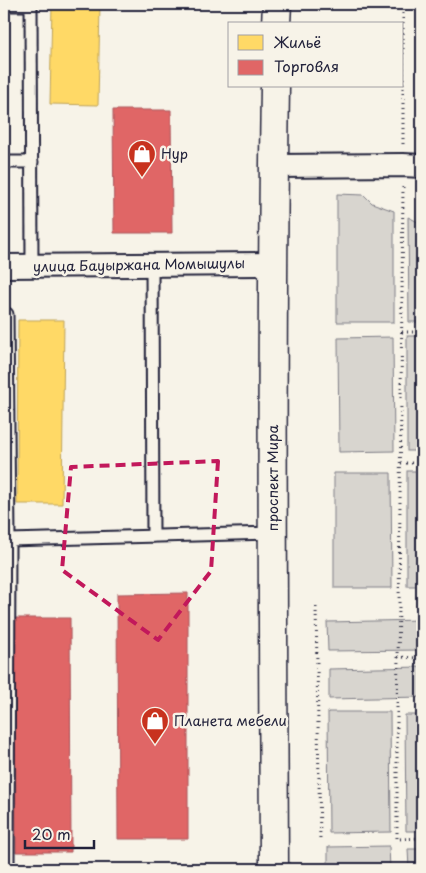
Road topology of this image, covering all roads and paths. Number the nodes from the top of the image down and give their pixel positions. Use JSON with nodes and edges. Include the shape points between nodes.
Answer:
{"nodes":[{"id":1,"x":31,"y":4,"type":"edge"},
{"id":2,"x":277,"y":4,"type":"edge"},
{"id":3,"x":403,"y":4,"type":"edge"},
{"id":4,"x":4,"y":5,"type":"edge"},
{"id":5,"x":276,"y":22,"type":"edge"},
{"id":6,"x":275,"y":88,"type":"edge"},
{"id":7,"x":4,"y":162,"type":"edge"},
{"id":8,"x":32,"y":162,"type":"junction"},
{"id":9,"x":274,"y":166,"type":"junction"},
{"id":10,"x":413,"y":166,"type":"edge"},
{"id":11,"x":274,"y":264,"type":"junction"},
{"id":12,"x":152,"y":265,"type":"junction"},
{"id":13,"x":4,"y":266,"type":"edge"},
{"id":14,"x":32,"y":266,"type":"junction"},
{"id":15,"x":7,"y":314,"type":"dead end"},
{"id":16,"x":402,"y":332,"type":"junction"},
{"id":17,"x":422,"y":332,"type":"edge"},
{"id":18,"x":6,"y":401,"type":"edge"},
{"id":19,"x":400,"y":463,"type":"junction"},
{"id":20,"x":422,"y":463,"type":"edge"},
{"id":21,"x":273,"y":533,"type":"junction"},
{"id":22,"x":152,"y":536,"type":"junction"},
{"id":23,"x":9,"y":540,"type":"junction"},
{"id":24,"x":316,"y":607,"type":"dead end"},
{"id":25,"x":398,"y":657,"type":"junction"},
{"id":26,"x":422,"y":658,"type":"edge"},
{"id":27,"x":422,"y":838,"type":"edge"},
{"id":28,"x":320,"y":840,"type":"dead end"},
{"id":29,"x":8,"y":869,"type":"edge"},
{"id":30,"x":274,"y":869,"type":"edge"}],
"edges":[{"from":1,"to":4,"type":"lane"},
{"from":1,"to":8,"type":"lane"},
{"from":2,"to":5,"type":"main road"},
{"from":3,"to":10,"type":"path"},
{"from":6,"to":9,"type":"main road","name":"проспект Мира"},
{"from":7,"to":8,"type":"lane"},
{"from":8,"to":14,"type":"lane"},
{"from":9,"to":10,"type":"street"},
{"from":9,"to":11,"type":"main road","name":"проспект Мира"},
{"from":10,"to":16,"type":"path"},
{"from":11,"to":12,"type":"street","name":"улица Бауыржана Момышулы"},
{"from":11,"to":21,"type":"main road","name":"проспект Мира"},
{"from":12,"to":14,"type":"street","name":"улица Бауыржана Момышулы"},
{"from":12,"to":22,"type":"lane"},
{"from":13,"to":14,"type":"street","name":"улица Бауыржана Момышулы"},
{"from":15,"to":18,"type":"lane"},
{"from":16,"to":17,"type":"path"},
{"from":16,"to":19,"type":"path"},
{"from":18,"to":23,"type":"lane"},
{"from":19,"to":20,"type":"path"},
{"from":19,"to":25,"type":"path"},
{"from":21,"to":22,"type":"lane"},
{"from":21,"to":30,"type":"main road","name":"проспект Мира"},
{"from":22,"to":23,"type":"lane"},
{"from":23,"to":29,"type":"lane"},
{"from":24,"to":28,"type":"path"},
{"from":25,"to":26,"type":"path"},
{"from":25,"to":27,"type":"path","via":[[397,839]]}]}
